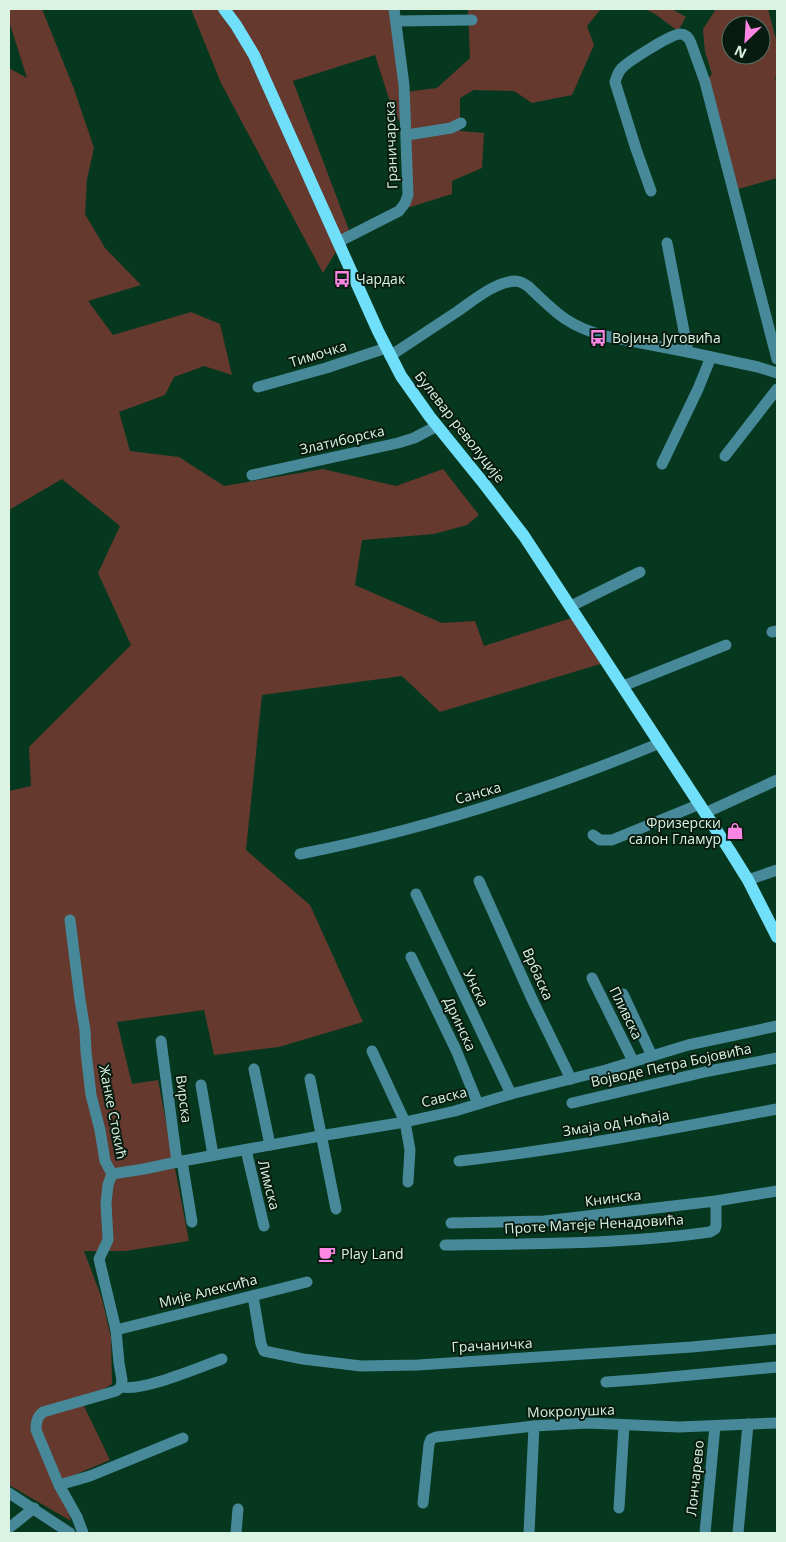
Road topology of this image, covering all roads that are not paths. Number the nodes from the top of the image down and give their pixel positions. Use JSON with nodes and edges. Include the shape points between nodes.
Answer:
{"nodes":[{"id":1,"x":224,"y":9,"type":"edge"},
{"id":2,"x":394,"y":9,"type":"edge"},
{"id":3,"x":472,"y":20,"type":"dead end"},
{"id":4,"x":396,"y":21,"type":"junction"},
{"id":5,"x":461,"y":124,"type":"dead end"},
{"id":6,"x":407,"y":135,"type":"junction"},
{"id":7,"x":651,"y":191,"type":"dead end"},
{"id":8,"x":338,"y":242,"type":"junction"},
{"id":9,"x":668,"y":243,"type":"dead end"},
{"id":10,"x":388,"y":352,"type":"junction"},
{"id":11,"x":688,"y":352,"type":"junction"},
{"id":12,"x":711,"y":357,"type":"junction"},
{"id":13,"x":777,"y":359,"type":"edge"},
{"id":14,"x":777,"y":373,"type":"edge"},
{"id":15,"x":258,"y":387,"type":"dead end"},
{"id":16,"x":777,"y":389,"type":"edge"},
{"id":17,"x":436,"y":426,"type":"junction"},
{"id":18,"x":725,"y":456,"type":"dead end"},
{"id":19,"x":662,"y":464,"type":"dead end"},
{"id":20,"x":252,"y":475,"type":"dead end"},
{"id":21,"x":640,"y":572,"type":"dead end"},
{"id":22,"x":571,"y":606,"type":"junction"},
{"id":23,"x":726,"y":645,"type":"dead end"},
{"id":24,"x":623,"y":686,"type":"junction"},
{"id":25,"x":660,"y":743,"type":"junction"},
{"id":26,"x":777,"y":780,"type":"edge"},
{"id":27,"x":703,"y":808,"type":"junction"},
{"id":28,"x":593,"y":834,"type":"dead end"},
{"id":29,"x":300,"y":854,"type":"dead end"},
{"id":30,"x":777,"y":870,"type":"edge"},
{"id":31,"x":748,"y":880,"type":"junction"},
{"id":32,"x":479,"y":881,"type":"dead end"},
{"id":33,"x":416,"y":894,"type":"dead end"},
{"id":34,"x":70,"y":920,"type":"dead end"},
{"id":35,"x":776,"y":934,"type":"edge"},
{"id":36,"x":411,"y":958,"type":"dead end"},
{"id":37,"x":592,"y":978,"type":"dead end"},
{"id":38,"x":623,"y":994,"type":"dead end"},
{"id":39,"x":777,"y":1026,"type":"edge"},
{"id":40,"x":161,"y":1041,"type":"dead end"},
{"id":41,"x":372,"y":1051,"type":"dead end"},
{"id":42,"x":652,"y":1056,"type":"junction"},
{"id":43,"x":777,"y":1058,"type":"edge"},
{"id":44,"x":633,"y":1061,"type":"junction"},
{"id":45,"x":254,"y":1070,"type":"dead end"},
{"id":46,"x":310,"y":1078,"type":"dead end"},
{"id":47,"x":571,"y":1079,"type":"junction"},
{"id":48,"x":201,"y":1086,"type":"dead end"},
{"id":49,"x":511,"y":1094,"type":"junction"},
{"id":50,"x":572,"y":1103,"type":"dead end"},
{"id":51,"x":478,"y":1104,"type":"junction"},
{"id":52,"x":777,"y":1109,"type":"edge"},
{"id":53,"x":405,"y":1122,"type":"junction"},
{"id":54,"x":320,"y":1136,"type":"junction"},
{"id":55,"x":270,"y":1145,"type":"junction"},
{"id":56,"x":246,"y":1150,"type":"junction"},
{"id":57,"x":213,"y":1155,"type":"junction"},
{"id":58,"x":179,"y":1161,"type":"junction"},
{"id":59,"x":459,"y":1161,"type":"dead end"},
{"id":60,"x":112,"y":1174,"type":"junction"},
{"id":61,"x":408,"y":1182,"type":"dead end"},
{"id":62,"x":777,"y":1191,"type":"edge"},
{"id":63,"x":716,"y":1201,"type":"junction"},
{"id":64,"x":336,"y":1209,"type":"dead end"},
{"id":65,"x":192,"y":1222,"type":"dead end"},
{"id":66,"x":451,"y":1223,"type":"dead end"},
{"id":67,"x":264,"y":1226,"type":"dead end"},
{"id":68,"x":445,"y":1245,"type":"dead end"},
{"id":69,"x":307,"y":1282,"type":"dead end"},
{"id":70,"x":253,"y":1296,"type":"junction"},
{"id":71,"x":116,"y":1330,"type":"junction"},
{"id":72,"x":777,"y":1339,"type":"edge"},
{"id":73,"x":222,"y":1359,"type":"dead end"},
{"id":74,"x":777,"y":1367,"type":"edge"},
{"id":75,"x":606,"y":1382,"type":"dead end"},
{"id":76,"x":121,"y":1387,"type":"junction"},
{"id":77,"x":777,"y":1423,"type":"edge"},
{"id":78,"x":748,"y":1424,"type":"junction"},
{"id":79,"x":624,"y":1425,"type":"junction"},
{"id":80,"x":534,"y":1426,"type":"junction"},
{"id":81,"x":715,"y":1426,"type":"junction"},
{"id":82,"x":183,"y":1438,"type":"dead end"},
{"id":83,"x":59,"y":1485,"type":"junction"},
{"id":84,"x":9,"y":1492,"type":"edge"},
{"id":85,"x":423,"y":1503,"type":"dead end"},
{"id":86,"x":34,"y":1508,"type":"junction"},
{"id":87,"x":618,"y":1508,"type":"dead end"},
{"id":88,"x":238,"y":1509,"type":"dead end"},
{"id":89,"x":9,"y":1528,"type":"edge"},
{"id":90,"x":70,"y":1533,"type":"edge"},
{"id":91,"x":83,"y":1533,"type":"edge"},
{"id":92,"x":236,"y":1533,"type":"edge"},
{"id":93,"x":528,"y":1533,"type":"edge"},
{"id":94,"x":705,"y":1533,"type":"edge"},
{"id":95,"x":738,"y":1533,"type":"edge"}],
"edges":[{"from":1,"to":8,"type":"main road","name":"Булевар револуције","via":[[254,55]]},
{"from":2,"to":4,"type":"street","name":"Граничарска"},
{"from":3,"to":4,"type":"street"},
{"from":4,"to":6,"type":"street","name":"Граничарска"},
{"from":5,"to":6,"type":"street"},
{"from":6,"to":8,"type":"street","name":"Граничарска","via":[[408,195],[405,203],[399,211]]},
{"from":7,"to":13,"type":"street","via":[[615,82],[627,64],[667,39],[683,34],[691,43],[705,82]]},
{"from":8,"to":10,"type":"main road","name":"Булевар револуције"},
{"from":9,"to":11,"type":"street"},
{"from":10,"to":11,"type":"street","name":"Тимочка","via":[[504,283],[516,281],[524,283],[560,316],[590,332]]},
{"from":10,"to":15,"type":"street","name":"Тимочка"},
{"from":10,"to":17,"type":"main road","name":"Булевар револуције"},
{"from":11,"to":12,"type":"street"},
{"from":12,"to":14,"type":"street"},
{"from":12,"to":19,"type":"street"},
{"from":16,"to":18,"type":"street"},
{"from":17,"to":20,"type":"street","name":"Златиборска","via":[[398,443]]},
{"from":17,"to":22,"type":"main road","name":"Булевар револуције","via":[[506,510]]},
{"from":21,"to":22,"type":"street"},
{"from":22,"to":24,"type":"main road","name":"Булевар револуције"},
{"from":23,"to":24,"type":"street"},
{"from":24,"to":25,"type":"main road","name":"Булевар револуције"},
{"from":25,"to":27,"type":"main road","name":"Булевар револуције"},
{"from":25,"to":29,"type":"street","name":"Санска","via":[[483,808],[378,837]]},
{"from":26,"to":27,"type":"street"},
{"from":27,"to":28,"type":"street","via":[[612,840],[600,840]]},
{"from":27,"to":31,"type":"main road","name":"Булевар револуције"},
{"from":30,"to":31,"type":"street"},
{"from":31,"to":35,"type":"main road","name":"Булевар револуције"},
{"from":32,"to":47,"type":"street","name":"Врбаска"},
{"from":33,"to":49,"type":"street","name":"Унска"},
{"from":34,"to":60,"type":"street","name":"Жанке Стокић","via":[[91,1094],[103,1156]]},
{"from":36,"to":51,"type":"street","name":"Дринска","via":[[456,1050]]},
{"from":37,"to":44,"type":"street","name":"Пливска"},
{"from":38,"to":42,"type":"street"},
{"from":39,"to":42,"type":"street","name":"Савска"},
{"from":40,"to":58,"type":"street","name":"Вирска"},
{"from":41,"to":53,"type":"street"},
{"from":42,"to":44,"type":"street","name":"Савска"},
{"from":43,"to":50,"type":"street","name":"Војводе Петра Бојовића"},
{"from":44,"to":47,"type":"street","name":"Савска"},
{"from":45,"to":55,"type":"street"},
{"from":46,"to":54,"type":"street"},
{"from":47,"to":49,"type":"street","name":"Савска"},
{"from":48,"to":57,"type":"street"},
{"from":49,"to":51,"type":"street","name":"Савска"},
{"from":51,"to":53,"type":"street","name":"Савска"},
{"from":52,"to":59,"type":"street","name":"Змаја од Ноћаја","via":[[645,1134]]},
{"from":53,"to":54,"type":"street","name":"Савска"},
{"from":53,"to":61,"type":"street","via":[[410,1150]]},
{"from":54,"to":55,"type":"street","name":"Савска"},
{"from":54,"to":64,"type":"street"},
{"from":55,"to":56,"type":"street","name":"Савска"},
{"from":56,"to":57,"type":"street","name":"Савска"},
{"from":56,"to":67,"type":"street","name":"Лимска"},
{"from":57,"to":58,"type":"street","name":"Савска"},
{"from":58,"to":60,"type":"street","name":"Савска"},
{"from":58,"to":65,"type":"street","name":"Вирска"},
{"from":60,"to":71,"type":"street","name":"Жанке Стокић","via":[[106,1198],[108,1240],[100,1259]]},
{"from":62,"to":63,"type":"street","name":"Книнска"},
{"from":63,"to":66,"type":"street","name":"Книнска","via":[[544,1220]]},
{"from":63,"to":68,"type":"street","name":"Проте Матеје Ненадовића","via":[[713,1231],[591,1241]]},
{"from":69,"to":70,"type":"street","name":"Мије Алексића"},
{"from":70,"to":71,"type":"street","name":"Мије Алексића"},
{"from":70,"to":72,"type":"street","name":"Грачаничка","via":[[264,1350],[303,1359],[361,1366],[527,1358]]},
{"from":71,"to":76,"type":"street","name":"Жанке Стокић"},
{"from":73,"to":76,"type":"street","via":[[162,1381],[128,1389]]},
{"from":74,"to":75,"type":"street"},
{"from":76,"to":83,"type":"street","via":[[108,1394],[43,1412],[38,1418],[36,1430]]},
{"from":77,"to":78,"type":"street","name":"Мокролушка"},
{"from":78,"to":81,"type":"street","name":"Мокролушка"},
{"from":78,"to":95,"type":"street"},
{"from":79,"to":80,"type":"street","name":"Мокролушка"},
{"from":79,"to":81,"type":"street","name":"Мокролушка"},
{"from":79,"to":87,"type":"street"},
{"from":80,"to":85,"type":"street","name":"Мокролушка","via":[[431,1439]]},
{"from":80,"to":93,"type":"street"},
{"from":81,"to":94,"type":"street","name":"Лончарево"},
{"from":82,"to":83,"type":"street","via":[[90,1476]]},
{"from":83,"to":91,"type":"street"},
{"from":84,"to":86,"type":"street"},
{"from":86,"to":89,"type":"street"},
{"from":86,"to":90,"type":"street"},
{"from":88,"to":92,"type":"street"}]}
